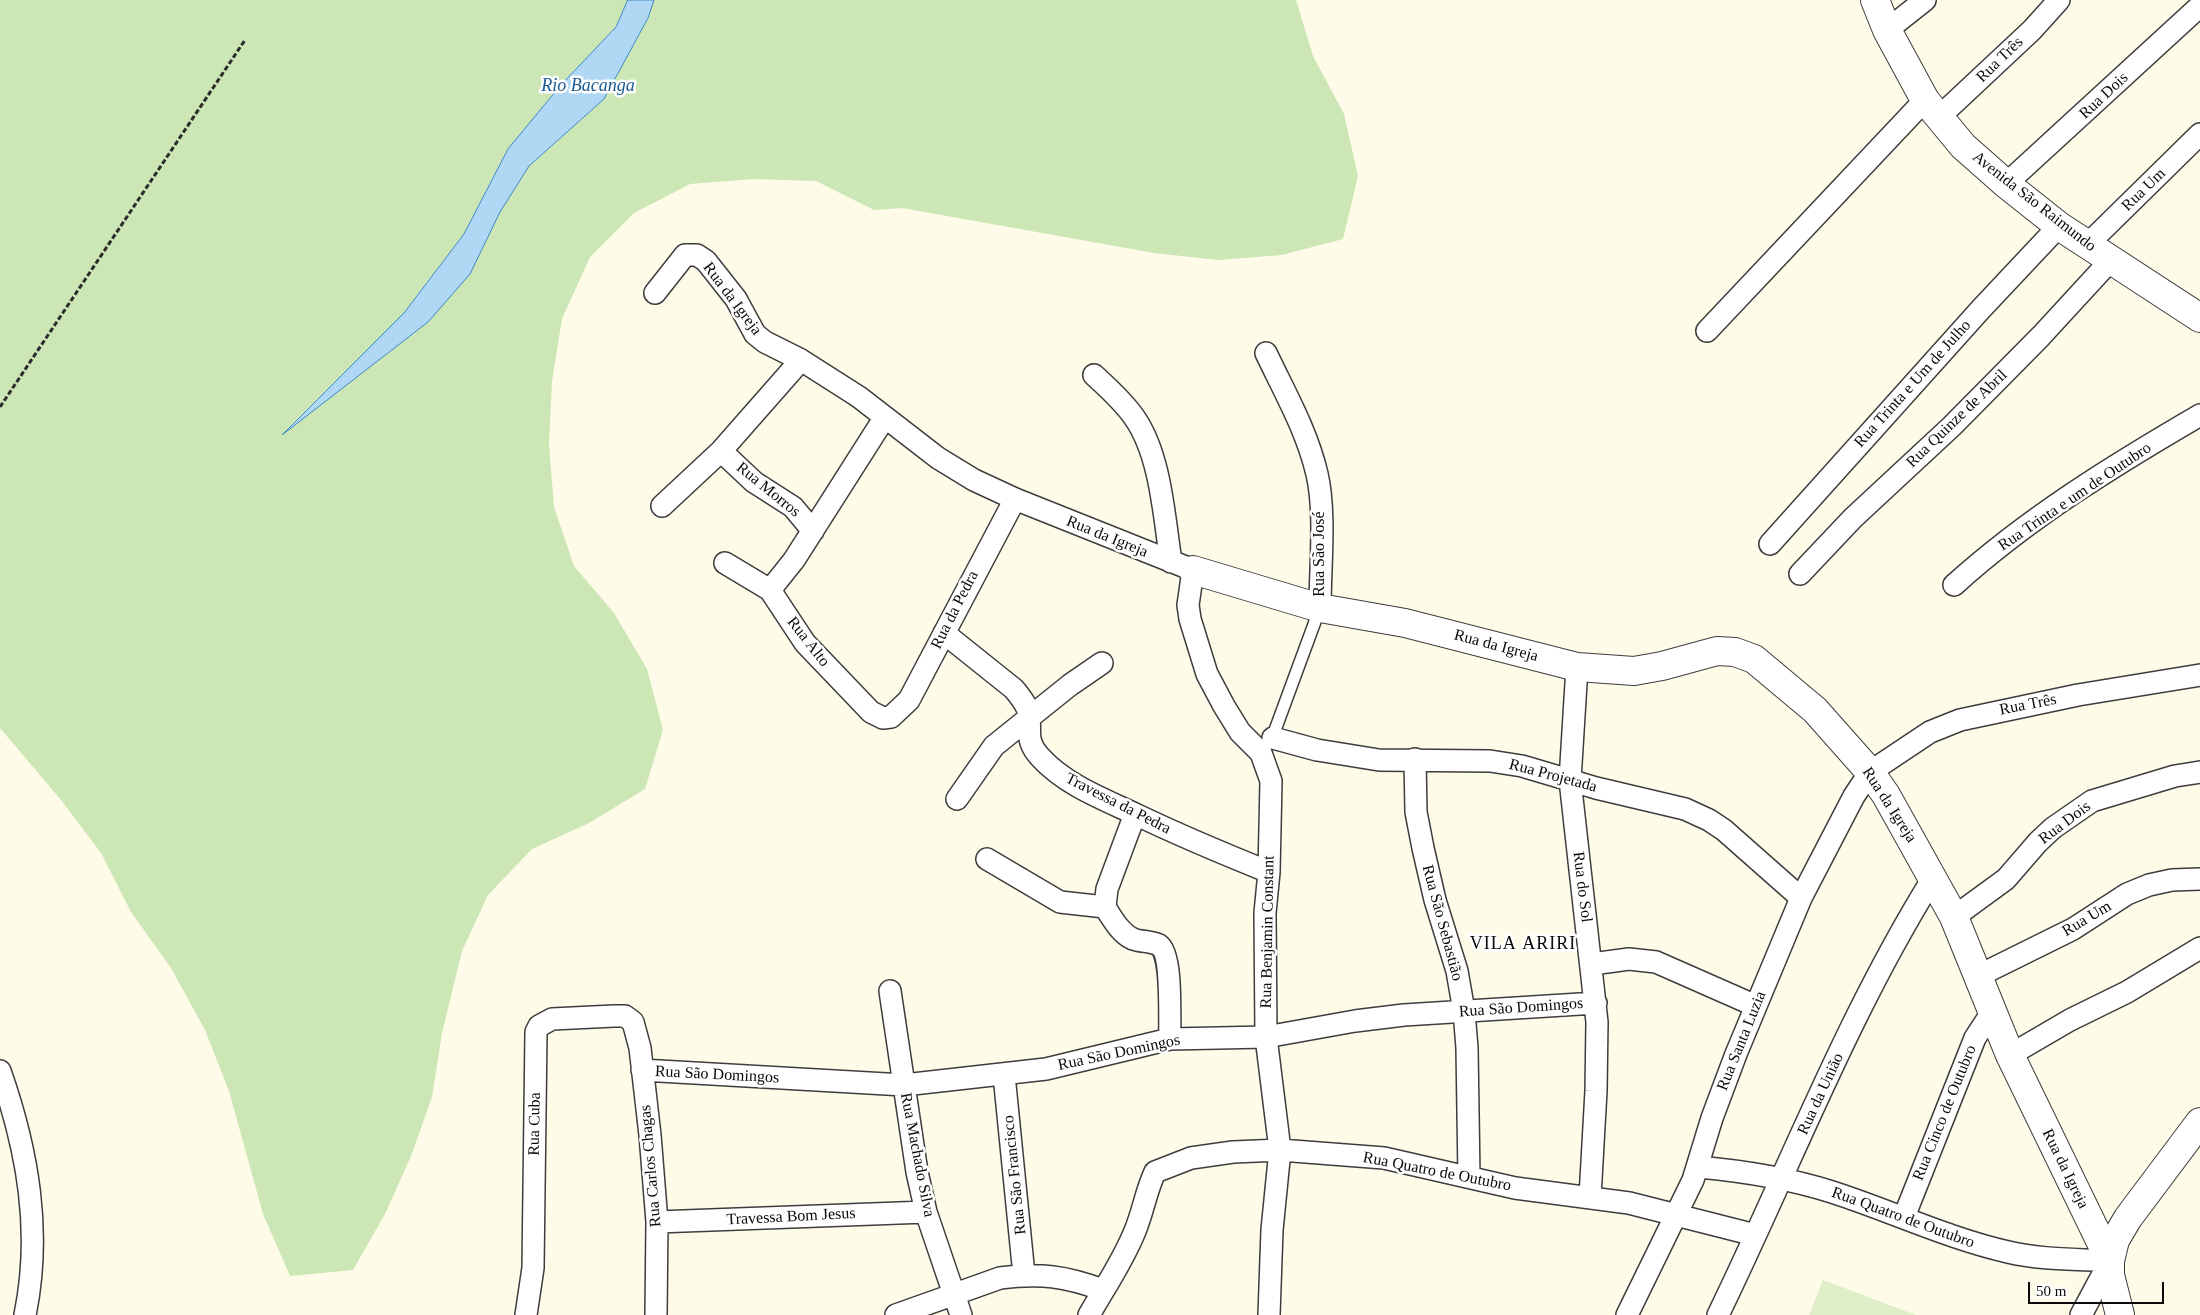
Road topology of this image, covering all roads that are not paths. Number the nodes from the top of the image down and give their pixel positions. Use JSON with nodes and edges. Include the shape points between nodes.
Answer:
{"nodes":[{"id":1,"x":1875,"y":0,"type":"edge"},
{"id":2,"x":1925,"y":0,"type":"edge"},
{"id":3,"x":2059,"y":0,"type":"edge"},
{"id":4,"x":2200,"y":6,"type":"edge"},
{"id":5,"x":1887,"y":30,"type":"junction"},
{"id":6,"x":1932,"y":109,"type":"junction"},
{"id":7,"x":2200,"y":134,"type":"edge"},
{"id":8,"x":2006,"y":184,"type":"junction"},
{"id":9,"x":2059,"y":226,"type":"junction"},
{"id":10,"x":2087,"y":245,"type":"junction"},
{"id":11,"x":2110,"y":260,"type":"junction"},
{"id":12,"x":655,"y":293,"type":"dead end"},
{"id":13,"x":2200,"y":318,"type":"edge"},
{"id":14,"x":1707,"y":332,"type":"dead end"},
{"id":15,"x":1266,"y":353,"type":"dead end"},
{"id":16,"x":801,"y":360,"type":"junction"},
{"id":17,"x":1094,"y":375,"type":"dead end"},
{"id":18,"x":2200,"y":414,"type":"edge"},
{"id":19,"x":885,"y":417,"type":"junction"},
{"id":20,"x":721,"y":451,"type":"junction"},
{"id":21,"x":1015,"y":500,"type":"junction"},
{"id":22,"x":662,"y":506,"type":"dead end"},
{"id":23,"x":813,"y":531,"type":"junction"},
{"id":24,"x":1770,"y":544,"type":"dead end"},
{"id":25,"x":725,"y":563,"type":"dead end"},
{"id":26,"x":1182,"y":566,"type":"junction"},
{"id":27,"x":1800,"y":574,"type":"dead end"},
{"id":28,"x":1954,"y":585,"type":"dead end"},
{"id":29,"x":770,"y":590,"type":"junction"},
{"id":30,"x":1320,"y":608,"type":"junction"},
{"id":31,"x":944,"y":633,"type":"junction"},
{"id":32,"x":1102,"y":663,"type":"dead end"},
{"id":33,"x":1577,"y":667,"type":"junction"},
{"id":34,"x":2200,"y":674,"type":"edge"},
{"id":35,"x":891,"y":718,"type":"joint"},
{"id":36,"x":1029,"y":720,"type":"junction"},
{"id":37,"x":1267,"y":746,"type":"junction"},
{"id":38,"x":1415,"y":759,"type":"junction"},
{"id":39,"x":1870,"y":772,"type":"junction"},
{"id":40,"x":2200,"y":772,"type":"edge"},
{"id":41,"x":1570,"y":780,"type":"junction"},
{"id":42,"x":957,"y":799,"type":"dead end"},
{"id":43,"x":1136,"y":814,"type":"junction"},
{"id":44,"x":987,"y":859,"type":"dead end"},
{"id":45,"x":1269,"y":872,"type":"junction"},
{"id":46,"x":1933,"y":878,"type":"junction"},
{"id":47,"x":2200,"y":879,"type":"edge"},
{"id":48,"x":1801,"y":898,"type":"junction"},
{"id":49,"x":1105,"y":907,"type":"junction"},
{"id":50,"x":1954,"y":917,"type":"junction"},
{"id":51,"x":2200,"y":948,"type":"edge"},
{"id":52,"x":1592,"y":964,"type":"junction"},
{"id":53,"x":1978,"y":976,"type":"junction"},
{"id":54,"x":890,"y":991,"type":"dead end"},
{"id":55,"x":1596,"y":1003,"type":"junction"},
{"id":56,"x":1756,"y":1006,"type":"junction"},
{"id":57,"x":1464,"y":1011,"type":"junction"},
{"id":58,"x":1992,"y":1012,"type":"junction"},
{"id":59,"x":630,"y":1018,"type":"joint"},
{"id":60,"x":1266,"y":1037,"type":"junction"},
{"id":61,"x":1170,"y":1039,"type":"junction"},
{"id":62,"x":2010,"y":1055,"type":"junction"},
{"id":63,"x":642,"y":1070,"type":"junction"},
{"id":64,"x":0,"y":1072,"type":"edge"},
{"id":65,"x":1004,"y":1075,"type":"junction"},
{"id":66,"x":904,"y":1085,"type":"junction"},
{"id":67,"x":2200,"y":1122,"type":"edge"},
{"id":68,"x":1280,"y":1150,"type":"junction"},
{"id":69,"x":1698,"y":1167,"type":"junction"},
{"id":70,"x":1469,"y":1177,"type":"junction"},
{"id":71,"x":1782,"y":1178,"type":"junction"},
{"id":72,"x":1590,"y":1197,"type":"junction"},
{"id":73,"x":926,"y":1212,"type":"junction"},
{"id":74,"x":1676,"y":1214,"type":"junction"},
{"id":75,"x":1904,"y":1217,"type":"junction"},
{"id":76,"x":657,"y":1222,"type":"junction"},
{"id":77,"x":1755,"y":1235,"type":"junction"},
{"id":78,"x":2110,"y":1260,"type":"junction"},
{"id":79,"x":1024,"y":1275,"type":"junction"},
{"id":80,"x":1103,"y":1290,"type":"junction"},
{"id":81,"x":953,"y":1294,"type":"junction"},
{"id":82,"x":25,"y":1315,"type":"edge"},
{"id":83,"x":526,"y":1315,"type":"edge"},
{"id":84,"x":656,"y":1315,"type":"edge"},
{"id":85,"x":896,"y":1315,"type":"edge"},
{"id":86,"x":961,"y":1315,"type":"edge"},
{"id":87,"x":1089,"y":1315,"type":"edge"},
{"id":88,"x":1269,"y":1315,"type":"edge"},
{"id":89,"x":1627,"y":1315,"type":"edge"},
{"id":90,"x":1718,"y":1315,"type":"edge"},
{"id":91,"x":2081,"y":1315,"type":"edge"},
{"id":92,"x":2120,"y":1315,"type":"edge"}],
"edges":[{"from":1,"to":5,"type":"street","name":"Avenida São Raimundo"},
{"from":2,"to":5,"type":"street"},
{"from":3,"to":6,"type":"street","name":"Rua Três","via":[[2025,36]]},
{"from":4,"to":8,"type":"street","name":"Rua Dois"},
{"from":5,"to":6,"type":"street","name":"Avenida São Raimundo"},
{"from":6,"to":8,"type":"street","name":"Avenida São Raimundo","via":[[1964,146]]},
{"from":6,"to":14,"type":"street","name":"Rua Três"},
{"from":7,"to":10,"type":"street","name":"Rua Um"},
{"from":8,"to":9,"type":"street","name":"Avenida São Raimundo"},
{"from":9,"to":10,"type":"street","name":"Avenida São Raimundo"},
{"from":9,"to":24,"type":"street","name":"Rua Trinta e Um de Julho"},
{"from":10,"to":11,"type":"street","name":"Avenida São Raimundo"},
{"from":11,"to":13,"type":"street","name":"Avenida São Raimundo"},
{"from":11,"to":27,"type":"street","name":"Rua Quinze de Abril","via":[[1952,426],[1853,518]]},
{"from":12,"to":16,"type":"street","name":"Rua da Igreja","via":[[685,255],[697,255],[706,261],[736,299],[755,334]]},
{"from":15,"to":30,"type":"street","name":"Rua São José","via":[[1304,431],[1317,476],[1321,526]]},
{"from":16,"to":19,"type":"street","name":"Rua da Igreja"},
{"from":16,"to":20,"type":"street","name":"Rua Morros"},
{"from":17,"to":26,"type":"street","name":"Rua Benjamin Constant","via":[[1135,418],[1149,448]]},
{"from":18,"to":28,"type":"street","name":"Rua Trinta e um de Outubro","via":[[2039,516]]},
{"from":19,"to":21,"type":"street","name":"Rua da Igreja","via":[[938,458]]},
{"from":19,"to":23,"type":"street"},
{"from":20,"to":22,"type":"street","name":"Rua Morros"},
{"from":20,"to":23,"type":"street","name":"Rua Morros","via":[[754,482],[793,507]]},
{"from":21,"to":26,"type":"street","name":"Rua da Igreja"},
{"from":21,"to":31,"type":"street","name":"Rua da Pedra"},
{"from":23,"to":29,"type":"street"},
{"from":25,"to":29,"type":"street","name":"Rua Alto"},
{"from":26,"to":30,"type":"street","name":"Rua da Igreja"},
{"from":26,"to":37,"type":"street","name":"Rua Benjamin Constant","via":[[1190,619],[1207,674],[1240,732]]},
{"from":29,"to":35,"type":"street","name":"Rua Alto","via":[[805,643],[834,674],[871,712]]},
{"from":30,"to":33,"type":"street","name":"Rua da Igreja","via":[[1405,622]]},
{"from":30,"to":37,"type":"lane","name":"Rua São José"},
{"from":31,"to":35,"type":"street","name":"Rua da Pedra","via":[[909,700]]},
{"from":31,"to":36,"type":"street","name":"Travessa da Pedra","via":[[1014,689],[1023,700]]},
{"from":32,"to":36,"type":"street"},
{"from":33,"to":39,"type":"street","name":"Rua da Igreja","via":[[1634,671],[1717,651],[1735,652],[1754,659],[1815,710]]},
{"from":33,"to":41,"type":"street","name":"Rua do Sol"},
{"from":34,"to":39,"type":"street","name":"Rua Três","via":[[2078,694],[1960,720],[1930,732]]},
{"from":36,"to":42,"type":"street","via":[[994,746]]},
{"from":36,"to":43,"type":"street","name":"Travessa da Pedra","via":[[1030,743],[1047,763],[1096,796]]},
{"from":37,"to":38,"type":"street","name":"Rua Projetada","via":[[1379,760]]},
{"from":37,"to":45,"type":"street","name":"Rua Benjamin Constant","via":[[1271,781]]},
{"from":38,"to":41,"type":"street","name":"Rua Projetada","via":[[1490,761],[1522,766]]},
{"from":38,"to":57,"type":"street","name":"Rua São Sebastião","via":[[1416,812],[1423,848],[1457,971]]},
{"from":39,"to":46,"type":"street","name":"Rua da Igreja"},
{"from":39,"to":48,"type":"street","name":"Rua Santa Luzia","via":[[1854,796]]},
{"from":40,"to":50,"type":"street","name":"Rua Dois","via":[[2092,801],[2053,828],[2006,879]]},
{"from":41,"to":48,"type":"street","name":"Rua Projetada","via":[[1685,809],[1710,820]]},
{"from":41,"to":52,"type":"street","name":"Rua do Sol"},
{"from":43,"to":45,"type":"street","name":"Travessa da Pedra"},
{"from":43,"to":49,"type":"street","via":[[1107,889]]},
{"from":44,"to":49,"type":"street","via":[[1060,902]]},
{"from":45,"to":60,"type":"street","name":"Rua Benjamin Constant","via":[[1265,913]]},
{"from":46,"to":50,"type":"street","name":"Rua da Igreja"},
{"from":46,"to":71,"type":"street","name":"Rua da União","via":[[1904,924],[1862,1006]]},
{"from":47,"to":53,"type":"street","name":"Rua Um","via":[[2172,880],[2127,894],[2073,929]]},
{"from":48,"to":56,"type":"street","name":"Rua Santa Luzia"},
{"from":49,"to":61,"type":"street","via":[[1118,927],[1132,938],[1158,945],[1164,950],[1168,964]]},
{"from":50,"to":53,"type":"street","name":"Rua da Igreja"},
{"from":51,"to":62,"type":"street","via":[[2127,992]]},
{"from":52,"to":55,"type":"street","name":"Rua do Sol"},
{"from":52,"to":56,"type":"street","via":[[1629,959],[1656,962]]},
{"from":53,"to":58,"type":"street","name":"Rua da Igreja"},
{"from":54,"to":66,"type":"street","name":"Rua Machado Silva"},
{"from":55,"to":57,"type":"street","name":"Rua São Domingos"},
{"from":55,"to":72,"type":"street","name":"Rua do Sol","via":[[1596,1091]]},
{"from":56,"to":69,"type":"street","name":"Rua Santa Luzia","via":[[1712,1118]]},
{"from":57,"to":60,"type":"street","name":"Rua São Domingos","via":[[1355,1021]]},
{"from":57,"to":70,"type":"street","name":"Rua São Sebastião"},
{"from":58,"to":62,"type":"street","name":"Rua da Igreja"},
{"from":58,"to":75,"type":"street","name":"Rua Cinco de Outubro","via":[[1975,1038]]},
{"from":59,"to":63,"type":"street","name":"Rua Carlos Chagas","via":[[640,1048]]},
{"from":59,"to":83,"type":"street","name":"Rua Cuba","via":[[552,1019],[544,1021],[536,1032],[533,1268]]},
{"from":60,"to":61,"type":"street","name":"Rua São Domingos"},
{"from":60,"to":68,"type":"street","name":"Rua Benjamin Constant"},
{"from":61,"to":65,"type":"street","name":"Rua São Domingos"},
{"from":62,"to":78,"type":"street","name":"Rua da Igreja"},
{"from":63,"to":66,"type":"street","name":"Rua São Domingos"},
{"from":63,"to":76,"type":"street","name":"Rua Carlos Chagas"},
{"from":64,"to":82,"type":"street","via":[[24,1149],[32,1203],[34,1242]]},
{"from":65,"to":66,"type":"street","name":"Rua São Domingos"},
{"from":65,"to":79,"type":"street","name":"Rua São Francisco"},
{"from":66,"to":73,"type":"street","name":"Rua Machado Silva"},
{"from":67,"to":78,"type":"street","via":[[2128,1218],[2114,1240]]},
{"from":68,"to":70,"type":"street","name":"Rua Quatro de Outubro","via":[[1384,1158]]},
{"from":68,"to":80,"type":"street","name":"Rua Quatro de Outubro","via":[[1191,1158],[1155,1172],[1136,1229],[1119,1266]]},
{"from":68,"to":88,"type":"street","name":"Rua Benjamin Constant","via":[[1272,1230]]},
{"from":69,"to":71,"type":"street","name":"Rua Quatro de Outubro"},
{"from":69,"to":74,"type":"street","name":"Rua Santa Luzia"},
{"from":70,"to":72,"type":"street","name":"Rua Quatro de Outubro","via":[[1515,1188]]},
{"from":71,"to":75,"type":"street","name":"Rua Quatro de Outubro"},
{"from":71,"to":77,"type":"street","name":"Rua da União"},
{"from":72,"to":74,"type":"street","name":"Rua Quatro de Outubro"},
{"from":73,"to":76,"type":"street","name":"Travessa Bom Jesus"},
{"from":73,"to":81,"type":"street","name":"Rua Machado Silva"},
{"from":74,"to":77,"type":"street","name":"Rua Quatro de Outubro"},
{"from":74,"to":89,"type":"street","name":"Rua Santa Luzia"},
{"from":75,"to":78,"type":"street","name":"Rua Quatro de Outubro","via":[[1975,1244],[2009,1252],[2036,1257]]},
{"from":76,"to":84,"type":"street","name":"Rua Carlos Chagas"},
{"from":77,"to":90,"type":"street","name":"Rua da União"},
{"from":78,"to":91,"type":"street"},
{"from":78,"to":92,"type":"street","via":[[2112,1287]]},
{"from":79,"to":80,"type":"street","via":[[1074,1279]]},
{"from":79,"to":81,"type":"street","via":[[1000,1278]]},
{"from":80,"to":87,"type":"street","name":"Rua Quatro de Outubro"},
{"from":81,"to":85,"type":"street"},
{"from":81,"to":86,"type":"street","name":"Rua Machado Silva"}]}
